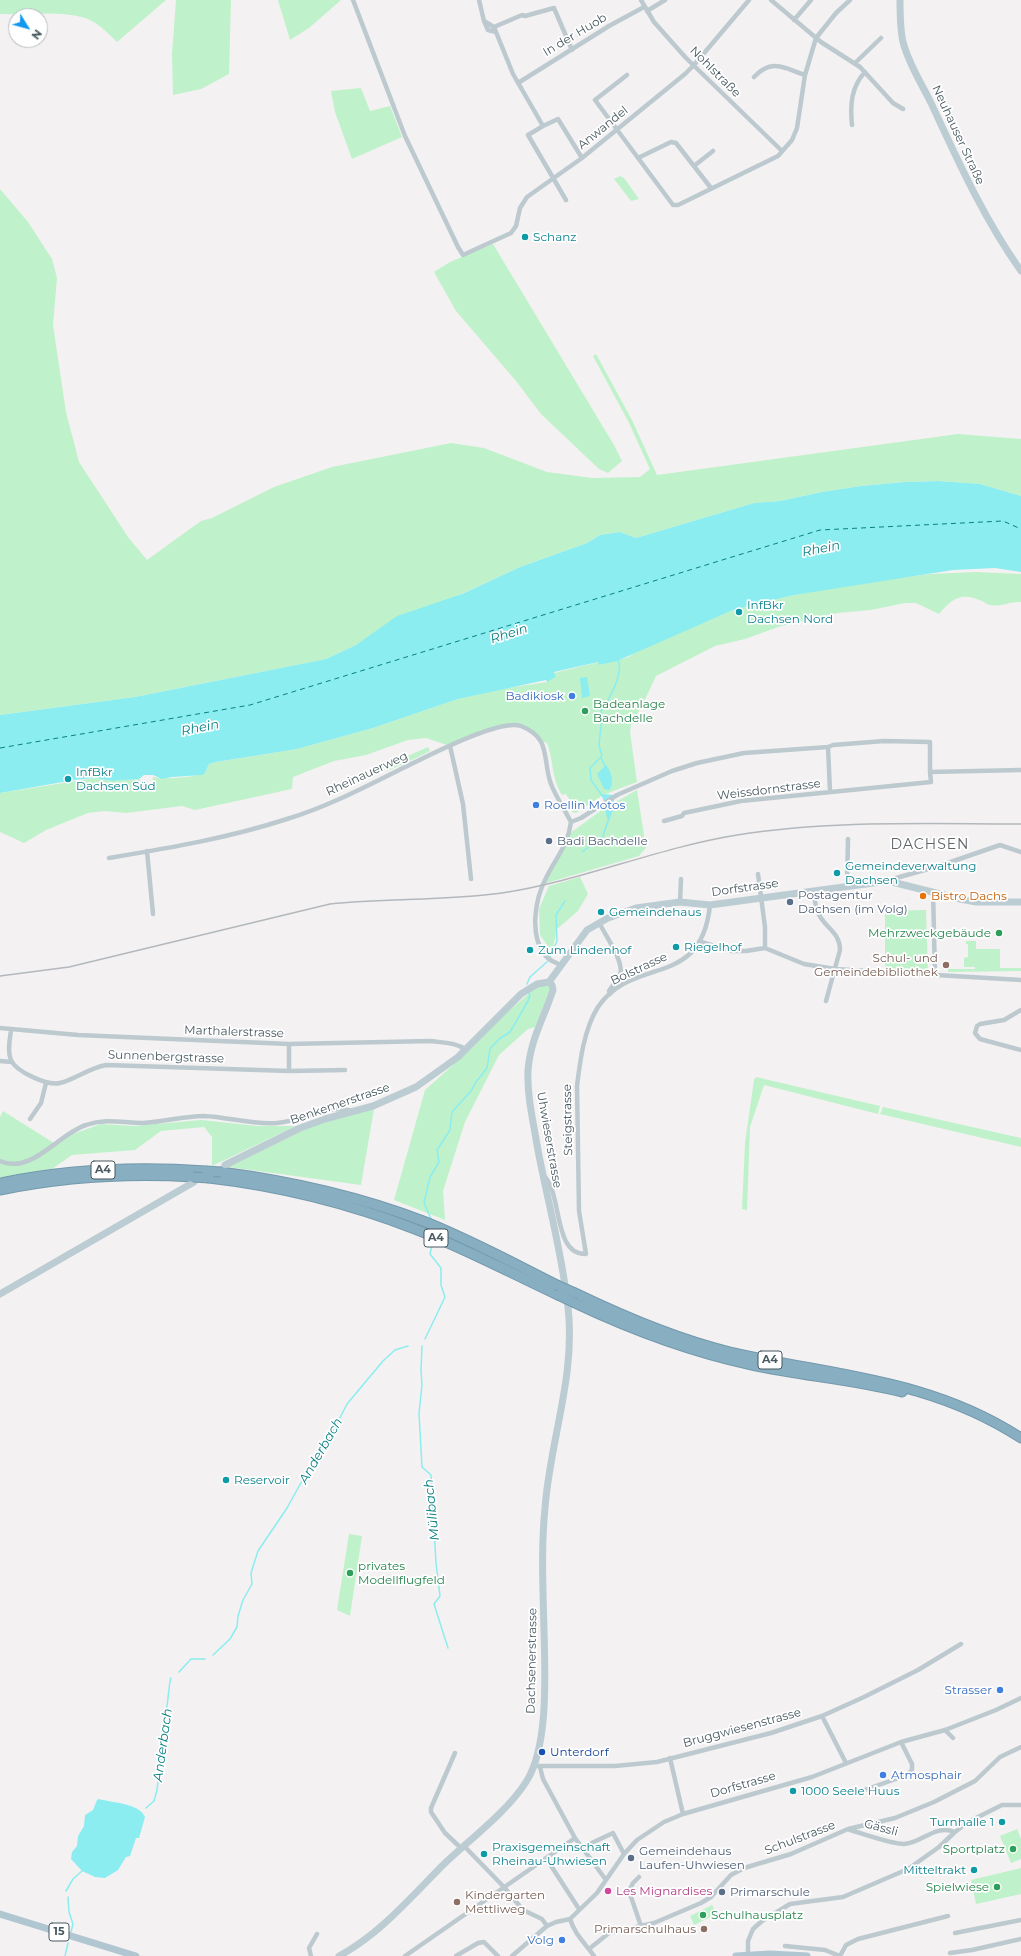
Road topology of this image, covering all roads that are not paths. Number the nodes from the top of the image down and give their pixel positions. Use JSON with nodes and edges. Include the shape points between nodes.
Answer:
{"nodes":[{"id":1,"x":354,"y":0,"type":"edge"},
{"id":2,"x":479,"y":0,"type":"edge"},
{"id":3,"x":640,"y":0,"type":"edge"},
{"id":4,"x":665,"y":0,"type":"edge"},
{"id":5,"x":749,"y":0,"type":"edge"},
{"id":6,"x":771,"y":0,"type":"edge"},
{"id":7,"x":811,"y":0,"type":"edge"},
{"id":8,"x":850,"y":0,"type":"edge"},
{"id":9,"x":900,"y":0,"type":"edge"},
{"id":10,"x":646,"y":9,"type":"junction"},
{"id":11,"x":794,"y":20,"type":"junction"},
{"id":12,"x":495,"y":29,"type":"junction"},
{"id":13,"x":816,"y":38,"type":"junction"},
{"id":14,"x":881,"y":38,"type":"dead end"},
{"id":15,"x":572,"y":50,"type":"junction"},
{"id":16,"x":855,"y":63,"type":"junction"},
{"id":17,"x":694,"y":65,"type":"junction"},
{"id":18,"x":865,"y":72,"type":"junction"},
{"id":19,"x":626,"y":75,"type":"dead end"},
{"id":20,"x":805,"y":75,"type":"junction"},
{"id":21,"x":754,"y":77,"type":"dead end"},
{"id":22,"x":518,"y":83,"type":"junction"},
{"id":23,"x":903,"y":109,"type":"dead end"},
{"id":24,"x":852,"y":125,"type":"dead end"},
{"id":25,"x":543,"y":126,"type":"junction"},
{"id":26,"x":617,"y":130,"type":"junction"},
{"id":27,"x":713,"y":151,"type":"dead end"},
{"id":28,"x":782,"y":151,"type":"junction"},
{"id":29,"x":582,"y":158,"type":"junction"},
{"id":30,"x":638,"y":158,"type":"junction"},
{"id":31,"x":694,"y":166,"type":"junction"},
{"id":32,"x":553,"y":178,"type":"junction"},
{"id":33,"x":711,"y":188,"type":"junction"},
{"id":34,"x":566,"y":200,"type":"dead end"},
{"id":35,"x":1021,"y":271,"type":"edge"},
{"id":36,"x":450,"y":746,"type":"junction"},
{"id":37,"x":828,"y":747,"type":"junction"},
{"id":38,"x":1021,"y":770,"type":"edge"},
{"id":39,"x":930,"y":772,"type":"junction"},
{"id":40,"x":830,"y":791,"type":"junction"},
{"id":41,"x":664,"y":821,"type":"dead end"},
{"id":42,"x":571,"y":822,"type":"junction"},
{"id":43,"x":848,"y":839,"type":"dead end"},
{"id":44,"x":147,"y":851,"type":"junction"},
{"id":45,"x":1021,"y":852,"type":"edge"},
{"id":46,"x":109,"y":858,"type":"dead end"},
{"id":47,"x":758,"y":874,"type":"dead end"},
{"id":48,"x":471,"y":879,"type":"dead end"},
{"id":49,"x":681,"y":879,"type":"dead end"},
{"id":50,"x":888,"y":881,"type":"junction"},
{"id":51,"x":847,"y":886,"type":"junction"},
{"id":52,"x":813,"y":890,"type":"junction"},
{"id":53,"x":933,"y":891,"type":"junction"},
{"id":54,"x":760,"y":897,"type":"junction"},
{"id":55,"x":680,"y":902,"type":"junction"},
{"id":56,"x":1021,"y":902,"type":"edge"},
{"id":57,"x":710,"y":905,"type":"junction"},
{"id":58,"x":153,"y":914,"type":"dead end"},
{"id":59,"x":599,"y":922,"type":"junction"},
{"id":60,"x":701,"y":942,"type":"junction"},
{"id":61,"x":765,"y":948,"type":"junction"},
{"id":62,"x":557,"y":963,"type":"junction"},
{"id":63,"x":835,"y":969,"type":"junction"},
{"id":64,"x":935,"y":975,"type":"junction"},
{"id":65,"x":1021,"y":980,"type":"edge"},
{"id":66,"x":549,"y":982,"type":"junction"},
{"id":67,"x":610,"y":994,"type":"junction"},
{"id":68,"x":826,"y":1001,"type":"dead end"},
{"id":69,"x":1021,"y":1010,"type":"edge"},
{"id":70,"x":0,"y":1028,"type":"edge"},
{"id":71,"x":11,"y":1030,"type":"junction"},
{"id":72,"x":289,"y":1044,"type":"junction"},
{"id":73,"x":466,"y":1050,"type":"junction"},
{"id":74,"x":1021,"y":1050,"type":"edge"},
{"id":75,"x":0,"y":1061,"type":"edge"},
{"id":76,"x":12,"y":1062,"type":"junction"},
{"id":77,"x":345,"y":1070,"type":"dead end"},
{"id":78,"x":289,"y":1071,"type":"junction"},
{"id":79,"x":46,"y":1083,"type":"junction"},
{"id":80,"x":355,"y":1111,"type":"junction"},
{"id":81,"x":30,"y":1119,"type":"dead end"},
{"id":82,"x":0,"y":1161,"type":"edge"},
{"id":83,"x":223,"y":1169,"type":"junction"},
{"id":84,"x":207,"y":1175,"type":"junction"},
{"id":85,"x":543,"y":1175,"type":"junction"},
{"id":86,"x":193,"y":1179,"type":"junction"},
{"id":87,"x":0,"y":1183,"type":"edge"},
{"id":88,"x":0,"y":1190,"type":"edge"},
{"id":89,"x":0,"y":1294,"type":"edge"},
{"id":90,"x":572,"y":1305,"type":"junction"},
{"id":91,"x":1021,"y":1438,"type":"edge"},
{"id":92,"x":1021,"y":1446,"type":"edge"},
{"id":93,"x":961,"y":1644,"type":"dead end"},
{"id":94,"x":1021,"y":1698,"type":"edge"},
{"id":95,"x":822,"y":1716,"type":"junction"},
{"id":96,"x":945,"y":1730,"type":"junction"},
{"id":97,"x":953,"y":1738,"type":"dead end"},
{"id":98,"x":901,"y":1742,"type":"junction"},
{"id":99,"x":1021,"y":1747,"type":"edge"},
{"id":100,"x":455,"y":1753,"type":"dead end"},
{"id":101,"x":670,"y":1758,"type":"junction"},
{"id":102,"x":846,"y":1763,"type":"junction"},
{"id":103,"x":538,"y":1766,"type":"junction"},
{"id":104,"x":853,"y":1794,"type":"dead end"},
{"id":105,"x":1021,"y":1805,"type":"edge"},
{"id":106,"x":683,"y":1814,"type":"junction"},
{"id":107,"x":848,"y":1829,"type":"junction"},
{"id":108,"x":955,"y":1832,"type":"junction"},
{"id":109,"x":575,"y":1838,"type":"junction"},
{"id":110,"x":462,"y":1847,"type":"junction"},
{"id":111,"x":581,"y":1848,"type":"junction"},
{"id":112,"x":624,"y":1854,"type":"junction"},
{"id":113,"x":546,"y":1858,"type":"junction"},
{"id":114,"x":639,"y":1877,"type":"dead end"},
{"id":115,"x":606,"y":1880,"type":"junction"},
{"id":116,"x":503,"y":1886,"type":"junction"},
{"id":117,"x":579,"y":1909,"type":"junction"},
{"id":118,"x":0,"y":1914,"type":"edge"},
{"id":119,"x":948,"y":1916,"type":"dead end"},
{"id":120,"x":570,"y":1919,"type":"junction"},
{"id":121,"x":1021,"y":1920,"type":"edge"},
{"id":122,"x":547,"y":1926,"type":"junction"},
{"id":123,"x":641,"y":1926,"type":"junction"},
{"id":124,"x":317,"y":1934,"type":"dead end"},
{"id":125,"x":955,"y":1934,"type":"dead end"},
{"id":126,"x":1021,"y":1939,"type":"edge"},
{"id":127,"x":785,"y":1946,"type":"dead end"},
{"id":128,"x":589,"y":1949,"type":"junction"},
{"id":129,"x":950,"y":1953,"type":"dead end"},
{"id":130,"x":344,"y":1955,"type":"edge"},
{"id":131,"x":748,"y":1955,"type":"junction"},
{"id":132,"x":136,"y":1956,"type":"edge"},
{"id":133,"x":311,"y":1956,"type":"edge"},
{"id":134,"x":406,"y":1956,"type":"edge"},
{"id":135,"x":456,"y":1956,"type":"edge"},
{"id":136,"x":498,"y":1956,"type":"edge"},
{"id":137,"x":512,"y":1956,"type":"edge"},
{"id":138,"x":594,"y":1956,"type":"edge"},
{"id":139,"x":736,"y":1956,"type":"edge"},
{"id":140,"x":804,"y":1956,"type":"edge"},
{"id":141,"x":807,"y":1956,"type":"edge"},
{"id":142,"x":840,"y":1956,"type":"edge"}],
"edges":[{"from":1,"to":32,"type":"street","name":"Anwandel","via":[[405,136],[463,254],[511,233],[516,226],[522,203]]},
{"from":2,"to":12,"type":"street","via":[[488,30]]},
{"from":3,"to":10,"type":"street","name":"Nohlstraße"},
{"from":4,"to":10,"type":"street","name":"In der Huob"},
{"from":5,"to":17,"type":"street","name":"Anwandel"},
{"from":6,"to":11,"type":"street"},
{"from":7,"to":11,"type":"street"},
{"from":8,"to":13,"type":"street"},
{"from":9,"to":35,"type":"street","name":"Neuhauser Straße","via":[[903,41],[910,63],[981,208],[996,236]]},
{"from":10,"to":15,"type":"street","name":"In der Huob","via":[[609,26]]},
{"from":10,"to":17,"type":"street","name":"Nohlstraße","via":[[654,22]]},
{"from":11,"to":13,"type":"street"},
{"from":12,"to":15,"type":"street","via":[[522,15],[554,8]]},
{"from":12,"to":22,"type":"street"},
{"from":13,"to":16,"type":"street"},
{"from":13,"to":20,"type":"street"},
{"from":14,"to":16,"type":"street"},
{"from":15,"to":22,"type":"street","name":"In der Huob"},
{"from":16,"to":18,"type":"street"},
{"from":17,"to":26,"type":"street","name":"Anwandel"},
{"from":17,"to":28,"type":"street","name":"Nohlstraße"},
{"from":18,"to":23,"type":"street","via":[[893,103]]},
{"from":18,"to":24,"type":"street","via":[[859,78],[852,97]]},
{"from":19,"to":26,"type":"street","via":[[595,100]]},
{"from":20,"to":21,"type":"street","via":[[777,65],[769,65]]},
{"from":20,"to":28,"type":"street","via":[[797,128],[792,140]]},
{"from":22,"to":25,"type":"street"},
{"from":25,"to":29,"type":"street","via":[[558,119]]},
{"from":25,"to":32,"type":"street","via":[[528,136]]},
{"from":26,"to":29,"type":"street","name":"Anwandel"},
{"from":26,"to":30,"type":"street"},
{"from":27,"to":31,"type":"street"},
{"from":28,"to":33,"type":"street","via":[[778,156]]},
{"from":29,"to":32,"type":"street","name":"Anwandel"},
{"from":30,"to":31,"type":"street","via":[[671,142],[681,148]]},
{"from":30,"to":33,"type":"street","via":[[673,205]]},
{"from":31,"to":33,"type":"street"},
{"from":32,"to":34,"type":"street"},
{"from":36,"to":42,"type":"street","name":"Rheinauerweg","via":[[500,726],[520,726],[530,730],[545,749],[552,786]]},
{"from":36,"to":44,"type":"street","name":"Rheinauerweg","via":[[348,795],[288,819],[219,838]]},
{"from":36,"to":48,"type":"street","via":[[463,804]]},
{"from":37,"to":39,"type":"street","via":[[884,741],[930,742]]},
{"from":37,"to":40,"type":"street"},
{"from":37,"to":42,"type":"street","via":[[727,756],[672,771],[601,804]]},
{"from":38,"to":39,"type":"street"},
{"from":39,"to":40,"type":"street","name":"Weissdornstrasse","via":[[931,782]]},
{"from":40,"to":41,"type":"street","name":"Weissdornstrasse","via":[[824,794],[741,801],[684,813],[682,816]]},
{"from":42,"to":62,"type":"street","via":[[567,841],[545,880],[536,910],[536,928],[545,956]]},
{"from":43,"to":51,"type":"street"},
{"from":44,"to":46,"type":"street","name":"Rheinauerweg"},
{"from":44,"to":58,"type":"street"},
{"from":45,"to":50,"type":"street","via":[[1006,846],[996,846]]},
{"from":47,"to":54,"type":"street"},
{"from":49,"to":55,"type":"street"},
{"from":50,"to":51,"type":"street","name":"Dorfstrasse"},
{"from":50,"to":53,"type":"street","name":"Dorfstrasse"},
{"from":51,"to":52,"type":"street","name":"Dorfstrasse"},
{"from":52,"to":54,"type":"street","name":"Dorfstrasse"},
{"from":52,"to":63,"type":"street","via":[[819,916],[839,940],[840,950]]},
{"from":53,"to":56,"type":"street","name":"Dorfstrasse","via":[[976,902]]},
{"from":53,"to":64,"type":"street"},
{"from":54,"to":57,"type":"street","name":"Dorfstrasse"},
{"from":54,"to":61,"type":"street","via":[[765,927]]},
{"from":55,"to":57,"type":"street","name":"Dorfstrasse"},
{"from":55,"to":59,"type":"street","name":"Dorfstrasse","via":[[636,908]]},
{"from":57,"to":60,"type":"street","name":"Bolstrasse","via":[[708,924]]},
{"from":59,"to":62,"type":"street","name":"Dorfstrasse","via":[[583,934]]},
{"from":59,"to":67,"type":"street","via":[[621,968],[609,991]]},
{"from":60,"to":61,"type":"street","via":[[746,952]]},
{"from":60,"to":67,"type":"street","name":"Bolstrasse","via":[[686,958],[621,985]]},
{"from":61,"to":63,"type":"street","via":[[804,964]]},
{"from":62,"to":66,"type":"street","name":"Dorfstrasse"},
{"from":63,"to":64,"type":"street"},
{"from":63,"to":68,"type":"street"},
{"from":64,"to":65,"type":"street"},
{"from":66,"to":73,"type":"street","name":"Benkemerstrasse","via":[[537,984],[522,994]]},
{"from":66,"to":85,"type":"street","name":"Uhwieserstrasse","via":[[553,990],[538,1026],[528,1069],[530,1102]]},
{"from":67,"to":85,"type":"street","name":"Steigstrasse","via":[[599,1006],[590,1023],[577,1086],[579,1211],[586,1254],[576,1253],[568,1246],[550,1182]]},
{"from":69,"to":74,"type":"street","via":[[1004,1020],[980,1024],[975,1033],[980,1039]]},
{"from":70,"to":71,"type":"street","name":"Marthalerstrasse"},
{"from":71,"to":72,"type":"street","name":"Marthalerstrasse","via":[[86,1036]]},
{"from":71,"to":76,"type":"street","via":[[9,1049]]},
{"from":72,"to":73,"type":"street","name":"Marthalerstrasse","via":[[431,1042],[451,1043]]},
{"from":72,"to":78,"type":"street"},
{"from":73,"to":80,"type":"street","name":"Benkemerstrasse","via":[[416,1087],[386,1101]]},
{"from":75,"to":76,"type":"street"},
{"from":76,"to":79,"type":"street","via":[[16,1067]]},
{"from":77,"to":78,"type":"street","name":"Sunnenbergstrasse"},
{"from":78,"to":79,"type":"street","name":"Sunnenbergstrasse","via":[[106,1065],[61,1083]]},
{"from":79,"to":81,"type":"street","via":[[41,1103]]},
{"from":80,"to":82,"type":"street","via":[[330,1109],[278,1123],[258,1124],[202,1116],[153,1122],[101,1121],[77,1128],[26,1162],[15,1164]]},
{"from":80,"to":83,"type":"street","name":"Benkemerstrasse","via":[[300,1128]]},
{"from":83,"to":84,"type":"highway","number":"A4","bridge":true},
{"from":83,"to":91,"type":"highway","number":"A4","bridge":true,"via":[[309,1186],[399,1212],[474,1244],[642,1324],[705,1346],[874,1379],[938,1397],[987,1418]]},
{"from":84,"to":86,"type":"highway","number":"A4","bridge":true},
{"from":84,"to":87,"type":"highway","number":"A4","via":[[150,1168],[96,1170]]},
{"from":84,"to":90,"type":"highway","number":"A4","bridge":true,"via":[[302,1194],[395,1222],[475,1256],[558,1295]]},
{"from":85,"to":90,"type":"street","name":"Uhwieserstrasse"},
{"from":86,"to":88,"type":"highway","number":"A4","via":[[96,1177]]},
{"from":86,"to":89,"type":"street"},
{"from":90,"to":92,"type":"highway","number":"A4","via":[[649,1335],[715,1356],[885,1388],[924,1398],[972,1417]]},
{"from":90,"to":103,"type":"street","name":"Dachsenerstrasse","via":[[566,1387],[545,1503],[545,1689]]},
{"from":93,"to":95,"type":"street","name":"Bruggwiesenstrasse","via":[[864,1698]]},
{"from":94,"to":96,"type":"street","name":"Dorfstrasse"},
{"from":95,"to":101,"type":"street","name":"Bruggwiesenstrasse","via":[[771,1734]]},
{"from":95,"to":102,"type":"street"},
{"from":96,"to":97,"type":"street"},
{"from":96,"to":98,"type":"street","name":"Dorfstrasse"},
{"from":98,"to":102,"type":"street","name":"Dorfstrasse"},
{"from":98,"to":104,"type":"street","via":[[912,1764],[912,1770],[907,1775]]},
{"from":99,"to":107,"type":"street","name":"Schulstrasse","via":[[1000,1757],[975,1781],[934,1802],[895,1818]]},
{"from":100,"to":110,"type":"street","via":[[431,1812],[445,1833]]},
{"from":101,"to":103,"type":"street","name":"Bruggwiesenstrasse","via":[[647,1764]]},
{"from":101,"to":106,"type":"street"},
{"from":102,"to":106,"type":"street","name":"Dorfstrasse","via":[[812,1777]]},
{"from":103,"to":109,"type":"street"},
{"from":103,"to":110,"type":"street","name":"Dachsenerstrasse","via":[[516,1794]]},
{"from":105,"to":108,"type":"street","via":[[1000,1806],[968,1822]]},
{"from":106,"to":112,"type":"street","name":"Dorfstrasse","via":[[646,1834]]},
{"from":107,"to":108,"type":"street","name":"Gässli","via":[[904,1844],[941,1830]]},
{"from":107,"to":123,"type":"street","name":"Schulstrasse","via":[[791,1854],[744,1868],[731,1875],[711,1897],[701,1903]]},
{"from":108,"to":131,"type":"street","via":[[908,1869],[843,1897],[790,1904],[753,1929],[748,1941]]},
{"from":109,"to":111,"type":"street"},
{"from":109,"to":113,"type":"street"},
{"from":110,"to":116,"type":"street"},
{"from":110,"to":130,"type":"street","name":"Dachsenerstrasse","via":[[397,1912]]},
{"from":111,"to":112,"type":"street","via":[[613,1833]]},
{"from":111,"to":115,"type":"street"},
{"from":112,"to":115,"type":"street","name":"Dorfstrasse"},
{"from":113,"to":116,"type":"street"},
{"from":113,"to":117,"type":"street"},
{"from":114,"to":123,"type":"street","via":[[629,1891]]},
{"from":115,"to":117,"type":"street","name":"Dorfstrasse","via":[[592,1898]]},
{"from":116,"to":122,"type":"street","via":[[523,1910],[542,1920]]},
{"from":116,"to":134,"type":"street"},
{"from":117,"to":120,"type":"street","name":"Dorfstrasse"},
{"from":118,"to":132,"type":"main road","number":"15"},
{"from":119,"to":142,"type":"street","via":[[858,1938],[846,1945]]},
{"from":120,"to":122,"type":"street"},
{"from":120,"to":128,"type":"street","via":[[572,1929]]},
{"from":121,"to":125,"type":"street"},
{"from":122,"to":137,"type":"street"},
{"from":123,"to":128,"type":"street","name":"Schulstrasse","via":[[609,1933]]},
{"from":124,"to":133,"type":"street","via":[[310,1948]]},
{"from":126,"to":129,"type":"street"},
{"from":127,"to":142,"type":"street","via":[[825,1950]]},
{"from":128,"to":138,"type":"street"},
{"from":131,"to":139,"type":"main road"},
{"from":131,"to":140,"type":"main road"},
{"from":135,"to":136,"type":"street","via":[[484,1942]]},
{"from":140,"to":141,"type":"main road"}]}
